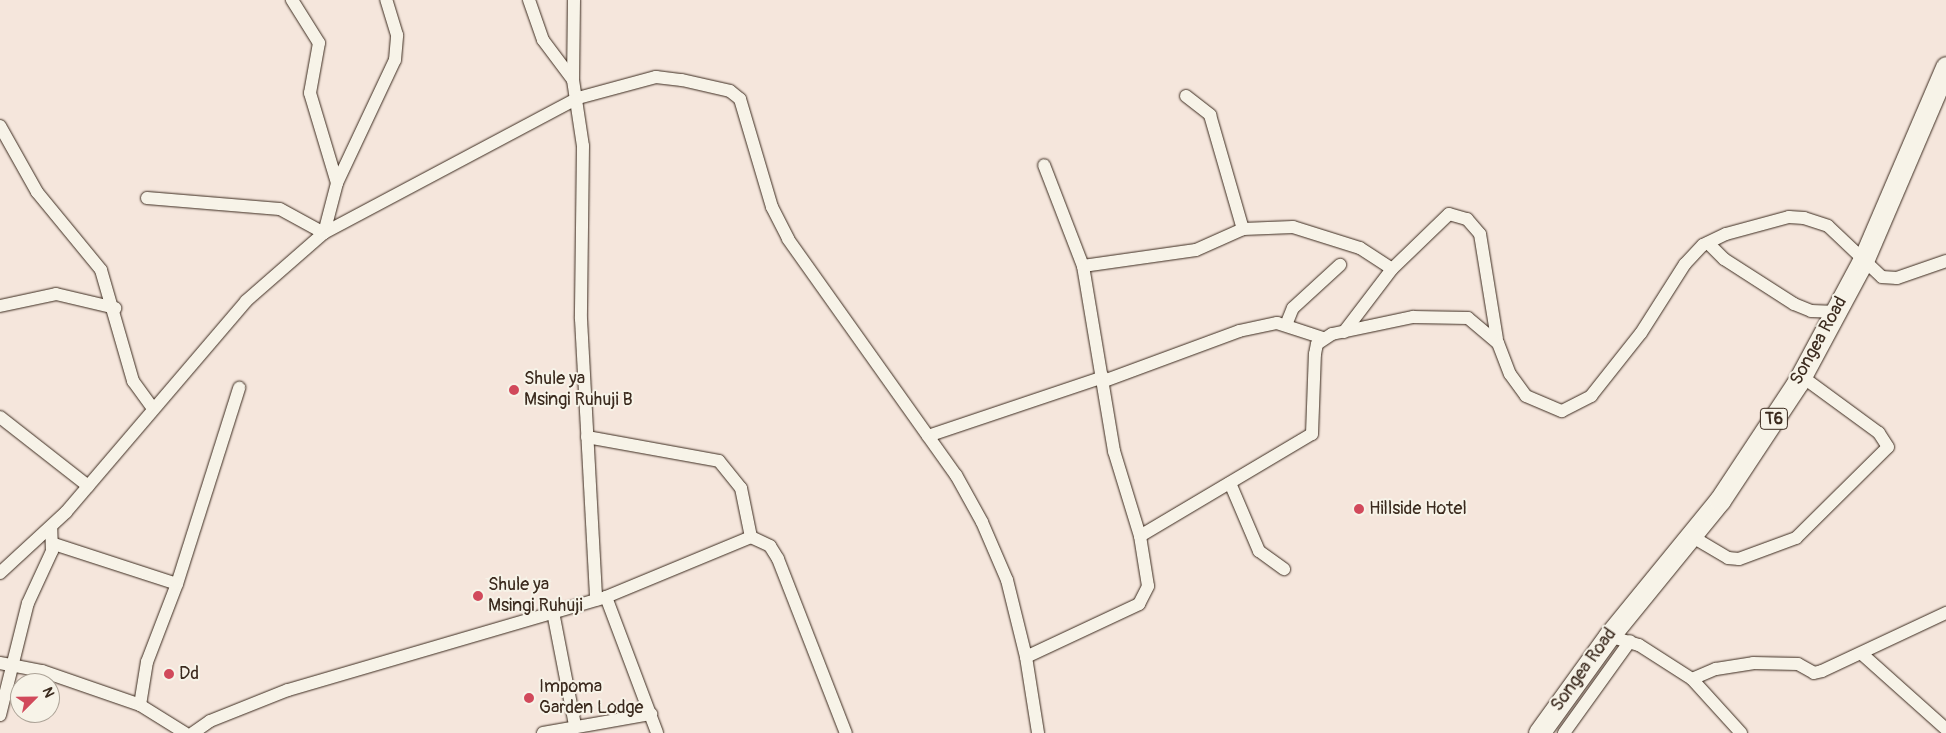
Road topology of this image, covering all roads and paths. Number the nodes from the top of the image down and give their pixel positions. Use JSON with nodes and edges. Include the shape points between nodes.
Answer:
{"nodes":[{"id":1,"x":292,"y":0,"type":"edge"},
{"id":2,"x":386,"y":0,"type":"edge"},
{"id":3,"x":528,"y":0,"type":"edge"},
{"id":4,"x":574,"y":0,"type":"edge"},
{"id":5,"x":1946,"y":67,"type":"edge"},
{"id":6,"x":573,"y":80,"type":"junction"},
{"id":7,"x":1186,"y":96,"type":"dead end"},
{"id":8,"x":578,"y":98,"type":"junction"},
{"id":9,"x":0,"y":126,"type":"edge"},
{"id":10,"x":1044,"y":165,"type":"dead end"},
{"id":11,"x":337,"y":183,"type":"junction"},
{"id":12,"x":147,"y":198,"type":"dead end"},
{"id":13,"x":1243,"y":229,"type":"junction"},
{"id":14,"x":324,"y":233,"type":"junction"},
{"id":15,"x":1708,"y":243,"type":"junction"},
{"id":16,"x":1863,"y":261,"type":"junction"},
{"id":17,"x":1946,"y":261,"type":"edge"},
{"id":18,"x":1340,"y":265,"type":"dead end"},
{"id":19,"x":1083,"y":266,"type":"junction"},
{"id":20,"x":1392,"y":269,"type":"junction"},
{"id":21,"x":0,"y":306,"type":"edge"},
{"id":22,"x":115,"y":308,"type":"junction"},
{"id":23,"x":1837,"y":312,"type":"junction"},
{"id":24,"x":1286,"y":325,"type":"junction"},
{"id":25,"x":1344,"y":332,"type":"junction"},
{"id":26,"x":1323,"y":338,"type":"junction"},
{"id":27,"x":1498,"y":344,"type":"junction"},
{"id":28,"x":1801,"y":376,"type":"junction"},
{"id":29,"x":1103,"y":379,"type":"junction"},
{"id":30,"x":239,"y":388,"type":"dead end"},
{"id":31,"x":152,"y":409,"type":"junction"},
{"id":32,"x":0,"y":417,"type":"edge"},
{"id":33,"x":928,"y":436,"type":"junction"},
{"id":34,"x":588,"y":437,"type":"junction"},
{"id":35,"x":1230,"y":483,"type":"junction"},
{"id":36,"x":88,"y":486,"type":"junction"},
{"id":37,"x":50,"y":528,"type":"junction"},
{"id":38,"x":1140,"y":536,"type":"junction"},
{"id":39,"x":1690,"y":536,"type":"junction"},
{"id":40,"x":751,"y":537,"type":"junction"},
{"id":41,"x":54,"y":544,"type":"junction"},
{"id":42,"x":1284,"y":569,"type":"dead end"},
{"id":43,"x":0,"y":573,"type":"edge"},
{"id":44,"x":177,"y":584,"type":"junction"},
{"id":45,"x":601,"y":599,"type":"junction"},
{"id":46,"x":553,"y":612,"type":"junction"},
{"id":47,"x":1946,"y":613,"type":"edge"},
{"id":48,"x":1609,"y":636,"type":"junction"},
{"id":49,"x":1630,"y":641,"type":"junction"},
{"id":50,"x":1862,"y":654,"type":"junction"},
{"id":51,"x":1026,"y":657,"type":"junction"},
{"id":52,"x":6,"y":664,"type":"edge"},
{"id":53,"x":1692,"y":679,"type":"junction"},
{"id":54,"x":140,"y":705,"type":"junction"},
{"id":55,"x":651,"y":714,"type":"junction"},
{"id":56,"x":0,"y":715,"type":"edge"},
{"id":57,"x":575,"y":725,"type":"junction"},
{"id":58,"x":1946,"y":729,"type":"edge"},
{"id":59,"x":185,"y":733,"type":"edge"},
{"id":60,"x":193,"y":733,"type":"edge"},
{"id":61,"x":543,"y":733,"type":"edge"},
{"id":62,"x":657,"y":733,"type":"edge"},
{"id":63,"x":846,"y":733,"type":"edge"},
{"id":64,"x":1038,"y":733,"type":"edge"},
{"id":65,"x":1539,"y":733,"type":"edge"},
{"id":66,"x":1564,"y":733,"type":"edge"},
{"id":67,"x":1741,"y":733,"type":"edge"}],
"edges":[{"from":1,"to":11,"type":"street","via":[[319,42],[310,93]]},
{"from":2,"to":11,"type":"street","via":[[397,35],[395,60]]},
{"from":3,"to":6,"type":"street","via":[[543,40]]},
{"from":4,"to":6,"type":"street"},
{"from":5,"to":16,"type":"highway","name":"Songea Road","number":"T6"},
{"from":6,"to":8,"type":"street"},
{"from":7,"to":13,"type":"street","via":[[1210,115]]},
{"from":8,"to":14,"type":"street"},
{"from":8,"to":33,"type":"street","via":[[656,77],[730,91],[740,99],[772,207],[788,238]]},
{"from":8,"to":34,"type":"street","via":[[583,146],[580,283]]},
{"from":9,"to":22,"type":"street","via":[[37,192],[102,270]]},
{"from":10,"to":19,"type":"street"},
{"from":11,"to":14,"type":"street"},
{"from":12,"to":14,"type":"street","via":[[280,209]]},
{"from":13,"to":19,"type":"street","via":[[1196,250]]},
{"from":13,"to":20,"type":"street","via":[[1311,230],[1360,248]]},
{"from":14,"to":31,"type":"street","via":[[246,300]]},
{"from":15,"to":16,"type":"street","via":[[1788,217],[1804,218],[1828,226]]},
{"from":15,"to":23,"type":"street","via":[[1724,259],[1794,304],[1811,311]]},
{"from":15,"to":27,"type":"street","via":[[1679,271],[1625,355],[1582,404],[1554,410],[1526,396],[1510,374]]},
{"from":16,"to":17,"type":"street","via":[[1882,278]]},
{"from":16,"to":23,"type":"highway","name":"Songea Road","number":"T6"},
{"from":18,"to":24,"type":"street","via":[[1293,308]]},
{"from":19,"to":29,"type":"street"},
{"from":20,"to":25,"type":"street"},
{"from":20,"to":27,"type":"street","via":[[1440,219],[1448,214],[1467,219],[1485,250],[1485,286]]},
{"from":21,"to":22,"type":"street","via":[[56,294]]},
{"from":22,"to":31,"type":"street","via":[[133,381]]},
{"from":23,"to":28,"type":"highway","name":"Songea Road","number":"T6"},
{"from":24,"to":26,"type":"street"},
{"from":24,"to":29,"type":"street","via":[[1239,331]]},
{"from":25,"to":26,"type":"street"},
{"from":25,"to":27,"type":"street","via":[[1444,314],[1468,318]]},
{"from":26,"to":35,"type":"street","via":[[1314,354],[1312,434]]},
{"from":28,"to":39,"type":"highway","name":"Songea Road","number":"T6","via":[[1729,488]]},
{"from":28,"to":39,"type":"street","via":[[1886,439],[1884,452],[1796,538],[1739,559],[1728,558]]},
{"from":29,"to":33,"type":"street"},
{"from":29,"to":38,"type":"street","via":[[1114,451]]},
{"from":30,"to":44,"type":"street"},
{"from":31,"to":36,"type":"street"},
{"from":32,"to":36,"type":"street"},
{"from":33,"to":51,"type":"street","via":[[956,475],[994,547]]},
{"from":34,"to":40,"type":"street","via":[[719,461],[741,488]]},
{"from":34,"to":45,"type":"street"},
{"from":35,"to":38,"type":"street"},
{"from":35,"to":42,"type":"street","via":[[1258,551]]},
{"from":36,"to":37,"type":"street"},
{"from":37,"to":41,"type":"street"},
{"from":37,"to":43,"type":"street"},
{"from":38,"to":51,"type":"street","via":[[1148,586],[1146,597],[1125,612]]},
{"from":39,"to":48,"type":"highway","name":"Songea Road","number":"T6"},
{"from":40,"to":45,"type":"street"},
{"from":40,"to":63,"type":"street","via":[[770,546],[778,559]]},
{"from":41,"to":44,"type":"street"},
{"from":41,"to":52,"type":"street"},
{"from":44,"to":54,"type":"street","via":[[147,662]]},
{"from":45,"to":46,"type":"street"},
{"from":45,"to":55,"type":"street"},
{"from":46,"to":57,"type":"street"},
{"from":46,"to":60,"type":"street","via":[[288,690],[210,721]]},
{"from":47,"to":50,"type":"street"},
{"from":48,"to":49,"type":"street"},
{"from":48,"to":65,"type":"highway","name":"Songea Road","number":"T6"},
{"from":49,"to":53,"type":"street"},
{"from":49,"to":66,"type":"street"},
{"from":50,"to":53,"type":"street","via":[[1817,672],[1798,664],[1753,663],[1716,669]]},
{"from":50,"to":58,"type":"street"},
{"from":51,"to":64,"type":"street"},
{"from":52,"to":54,"type":"street"},
{"from":52,"to":56,"type":"street"},
{"from":53,"to":67,"type":"street"},
{"from":54,"to":59,"type":"street"},
{"from":55,"to":57,"type":"street"},
{"from":55,"to":62,"type":"street"},
{"from":57,"to":61,"type":"street"}]}
